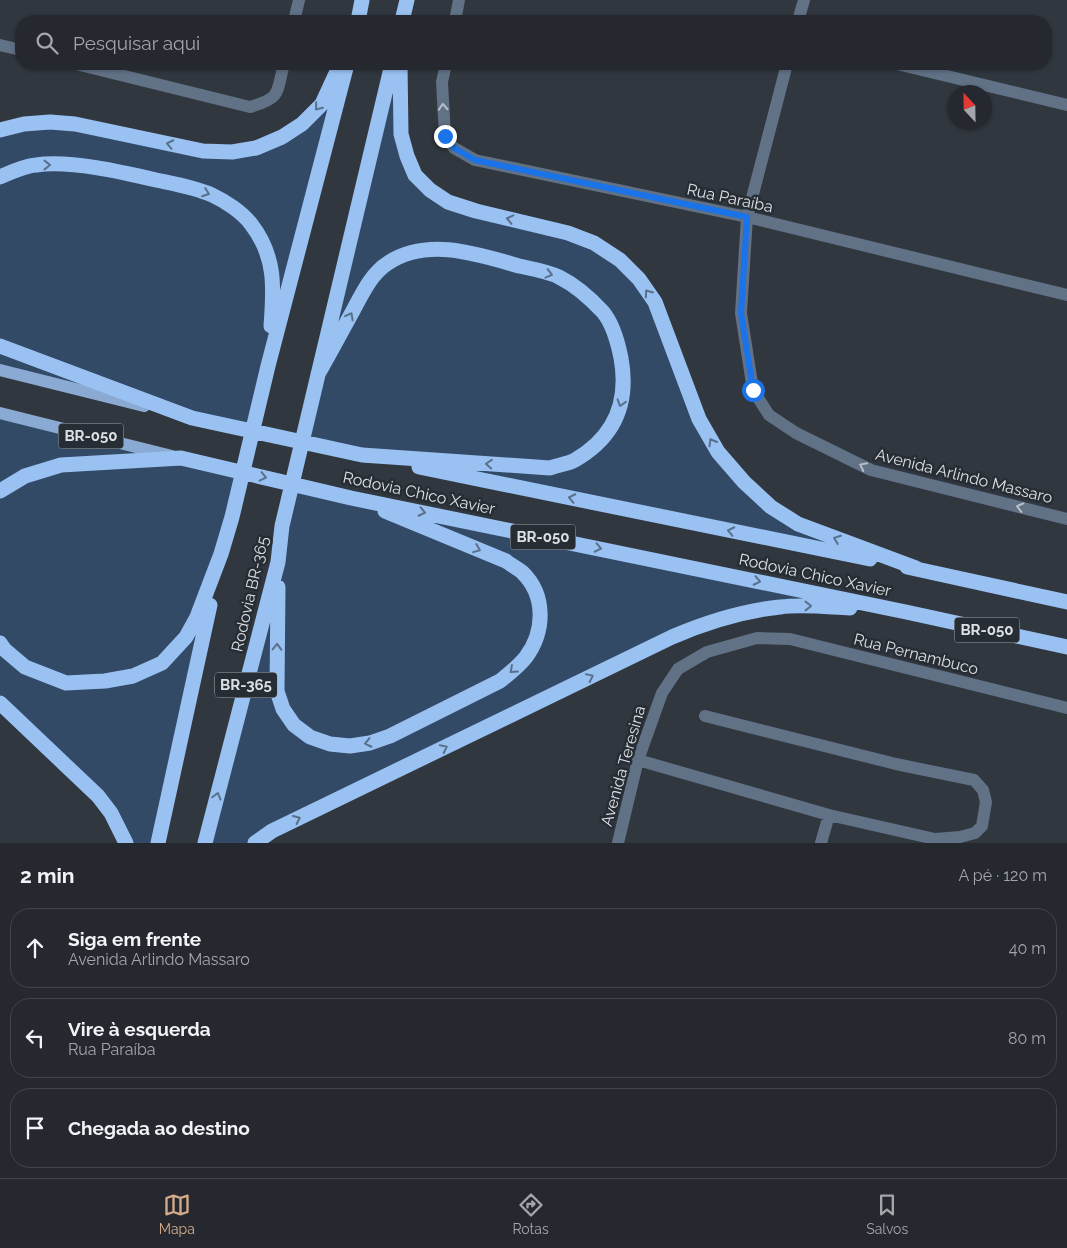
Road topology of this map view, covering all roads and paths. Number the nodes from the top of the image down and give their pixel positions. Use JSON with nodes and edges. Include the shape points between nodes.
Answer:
{"nodes":[{"id":1,"x":300,"y":0,"type":"edge"},
{"id":2,"x":362,"y":0,"type":"edge"},
{"id":3,"x":407,"y":0,"type":"edge"},
{"id":4,"x":459,"y":0,"type":"edge"},
{"id":5,"x":804,"y":0,"type":"edge"},
{"id":6,"x":296,"y":15,"type":"edge"},
{"id":7,"x":359,"y":15,"type":"edge"},
{"id":8,"x":403,"y":15,"type":"edge"},
{"id":9,"x":456,"y":15,"type":"edge"},
{"id":10,"x":800,"y":15,"type":"edge"},
{"id":11,"x":0,"y":45,"type":"edge"},
{"id":12,"x":15,"y":49,"type":"edge"},
{"id":13,"x":100,"y":70,"type":"edge"},
{"id":14,"x":282,"y":70,"type":"edge"},
{"id":15,"x":337,"y":70,"type":"edge"},
{"id":16,"x":345,"y":70,"type":"edge"},
{"id":17,"x":391,"y":70,"type":"edge"},
{"id":18,"x":400,"y":70,"type":"edge"},
{"id":19,"x":445,"y":70,"type":"edge"},
{"id":20,"x":785,"y":70,"type":"edge"},
{"id":21,"x":922,"y":70,"type":"edge"},
{"id":22,"x":1067,"y":104,"type":"edge"},
{"id":23,"x":0,"y":130,"type":"edge"},
{"id":24,"x":0,"y":177,"type":"edge"},
{"id":25,"x":747,"y":217,"type":"junction"},
{"id":26,"x":1067,"y":295,"type":"edge"},
{"id":27,"x":0,"y":346,"type":"edge"},
{"id":28,"x":268,"y":366,"type":"junction"},
{"id":29,"x":0,"y":370,"type":"edge"},
{"id":30,"x":318,"y":374,"type":"junction"},
{"id":31,"x":0,"y":413,"type":"edge"},
{"id":32,"x":192,"y":418,"type":"junction"},
{"id":33,"x":362,"y":455,"type":"junction"},
{"id":34,"x":181,"y":458,"type":"junction"},
{"id":35,"x":0,"y":491,"type":"edge"},
{"id":36,"x":351,"y":498,"type":"junction"},
{"id":37,"x":1067,"y":519,"type":"edge"},
{"id":38,"x":221,"y":554,"type":"junction"},
{"id":39,"x":278,"y":562,"type":"junction"},
{"id":40,"x":916,"y":568,"type":"junction"},
{"id":41,"x":1067,"y":602,"type":"edge"},
{"id":42,"x":906,"y":612,"type":"junction"},
{"id":43,"x":756,"y":638,"type":"joint"},
{"id":44,"x":0,"y":643,"type":"edge"},
{"id":45,"x":1067,"y":647,"type":"edge"},
{"id":46,"x":0,"y":704,"type":"edge"},
{"id":47,"x":1067,"y":708,"type":"edge"},
{"id":48,"x":704,"y":716,"type":"dead end"},
{"id":49,"x":638,"y":760,"type":"junction"},
{"id":50,"x":829,"y":815,"type":"junction"},
{"id":51,"x":126,"y":843,"type":"edge"},
{"id":52,"x":158,"y":843,"type":"edge"},
{"id":53,"x":205,"y":843,"type":"edge"},
{"id":54,"x":255,"y":843,"type":"edge"},
{"id":55,"x":618,"y":843,"type":"edge"},
{"id":56,"x":821,"y":843,"type":"edge"}],
"edges":[{"from":1,"to":6,"type":"street"},
{"from":2,"to":7,"type":"highway"},
{"from":3,"to":8,"type":"highway"},
{"from":4,"to":9,"type":"street"},
{"from":5,"to":10,"type":"street"},
{"from":11,"to":12,"type":"street"},
{"from":13,"to":14,"type":"street","via":[[250,107],[276,96]]},
{"from":15,"to":23,"type":"highway","one_way":true,"via":[[322,104],[302,124],[282,137],[232,152],[202,151],[75,124],[24,124]]},
{"from":16,"to":28,"type":"highway"},
{"from":17,"to":30,"type":"highway","name":"Rodovia BR-365"},
{"from":40,"to":18,"type":"highway","one_way":true,"via":[[798,524],[771,507],[744,482],[718,452],[699,419],[655,302],[620,260],[594,243],[568,233],[467,208],[448,202],[430,190],[415,175],[406,156],[401,134]]},
{"from":25,"to":19,"type":"street","name":"Rua Paraíba","one_way":true,"via":[[475,160],[454,148],[445,136],[442,82]]},
{"from":20,"to":25,"type":"street","name":"Avenida Arlindo Massaro"},
{"from":21,"to":22,"type":"street"},
{"from":24,"to":28,"type":"highway","one_way":true,"via":[[35,165],[64,164],[185,186],[212,195],[233,208],[251,224],[272,266],[274,290]]},
{"from":25,"to":26,"type":"street","name":"Rua Paraíba"},
{"from":37,"to":25,"type":"street","name":"Avenida Arlindo Massaro","one_way":true,"via":[[871,470],[796,433],[769,415],[753,390],[741,313]]},
{"from":27,"to":32,"type":"highway"},
{"from":28,"to":38,"type":"highway"},
{"from":29,"to":32,"type":"main road"},
{"from":30,"to":33,"type":"highway","one_way":true,"via":[[371,279],[399,257],[427,249],[476,254],[559,277],[582,292],[605,314],[618,341],[623,396],[614,424],[595,445],[575,460],[550,468]]},
{"from":30,"to":39,"type":"highway","name":"Rodovia BR-365","number":"BR-365","via":[[282,526]]},
{"from":31,"to":34,"type":"main road","name":"Rodovia Chico Xavier","number":"BR-050"},
{"from":32,"to":33,"type":"highway"},
{"from":40,"to":33,"type":"highway","name":"Rodovia Chico Xavier","one_way":true},
{"from":34,"to":35,"type":"highway","via":[[61,465],[25,476]]},
{"from":34,"to":36,"type":"highway","name":"Rodovia Chico Xavier","number":"BR-050","one_way":true},
{"from":36,"to":39,"type":"highway","one_way":true,"via":[[506,561],[522,572],[540,603],[541,622],[536,639],[515,669],[500,681],[370,743],[350,746],[310,737],[294,725],[276,691]]},
{"from":36,"to":42,"type":"highway","name":"Rodovia Chico Xavier","number":"BR-050","one_way":true},
{"from":38,"to":44,"type":"highway","via":[[186,637],[162,663],[133,676],[66,682],[25,668]]},
{"from":38,"to":52,"type":"highway","number":"BR-365"},
{"from":53,"to":39,"type":"highway","name":"Rodovia BR-365","number":"BR-365","one_way":true},
{"from":40,"to":41,"type":"highway","name":"Rodovia Chico Xavier"},
{"from":42,"to":45,"type":"highway","name":"Rodovia Chico Xavier","number":"BR-050"},
{"from":54,"to":42,"type":"highway","one_way":true,"via":[[272,831],[706,622],[782,607],[820,606]]},
{"from":43,"to":47,"type":"street","name":"Rua Pernambuco","via":[[790,639]]},
{"from":43,"to":49,"type":"street","name":"Avenida Teresina","via":[[707,652],[678,669],[662,693]]},
{"from":46,"to":51,"type":"highway","via":[[98,796]]},
{"from":48,"to":50,"type":"street","via":[[974,780],[983,790],[986,802],[982,826],[975,833],[935,840]]},
{"from":49,"to":50,"type":"street"},
{"from":49,"to":55,"type":"street","name":"Avenida Teresina"},
{"from":50,"to":56,"type":"street"}]}
